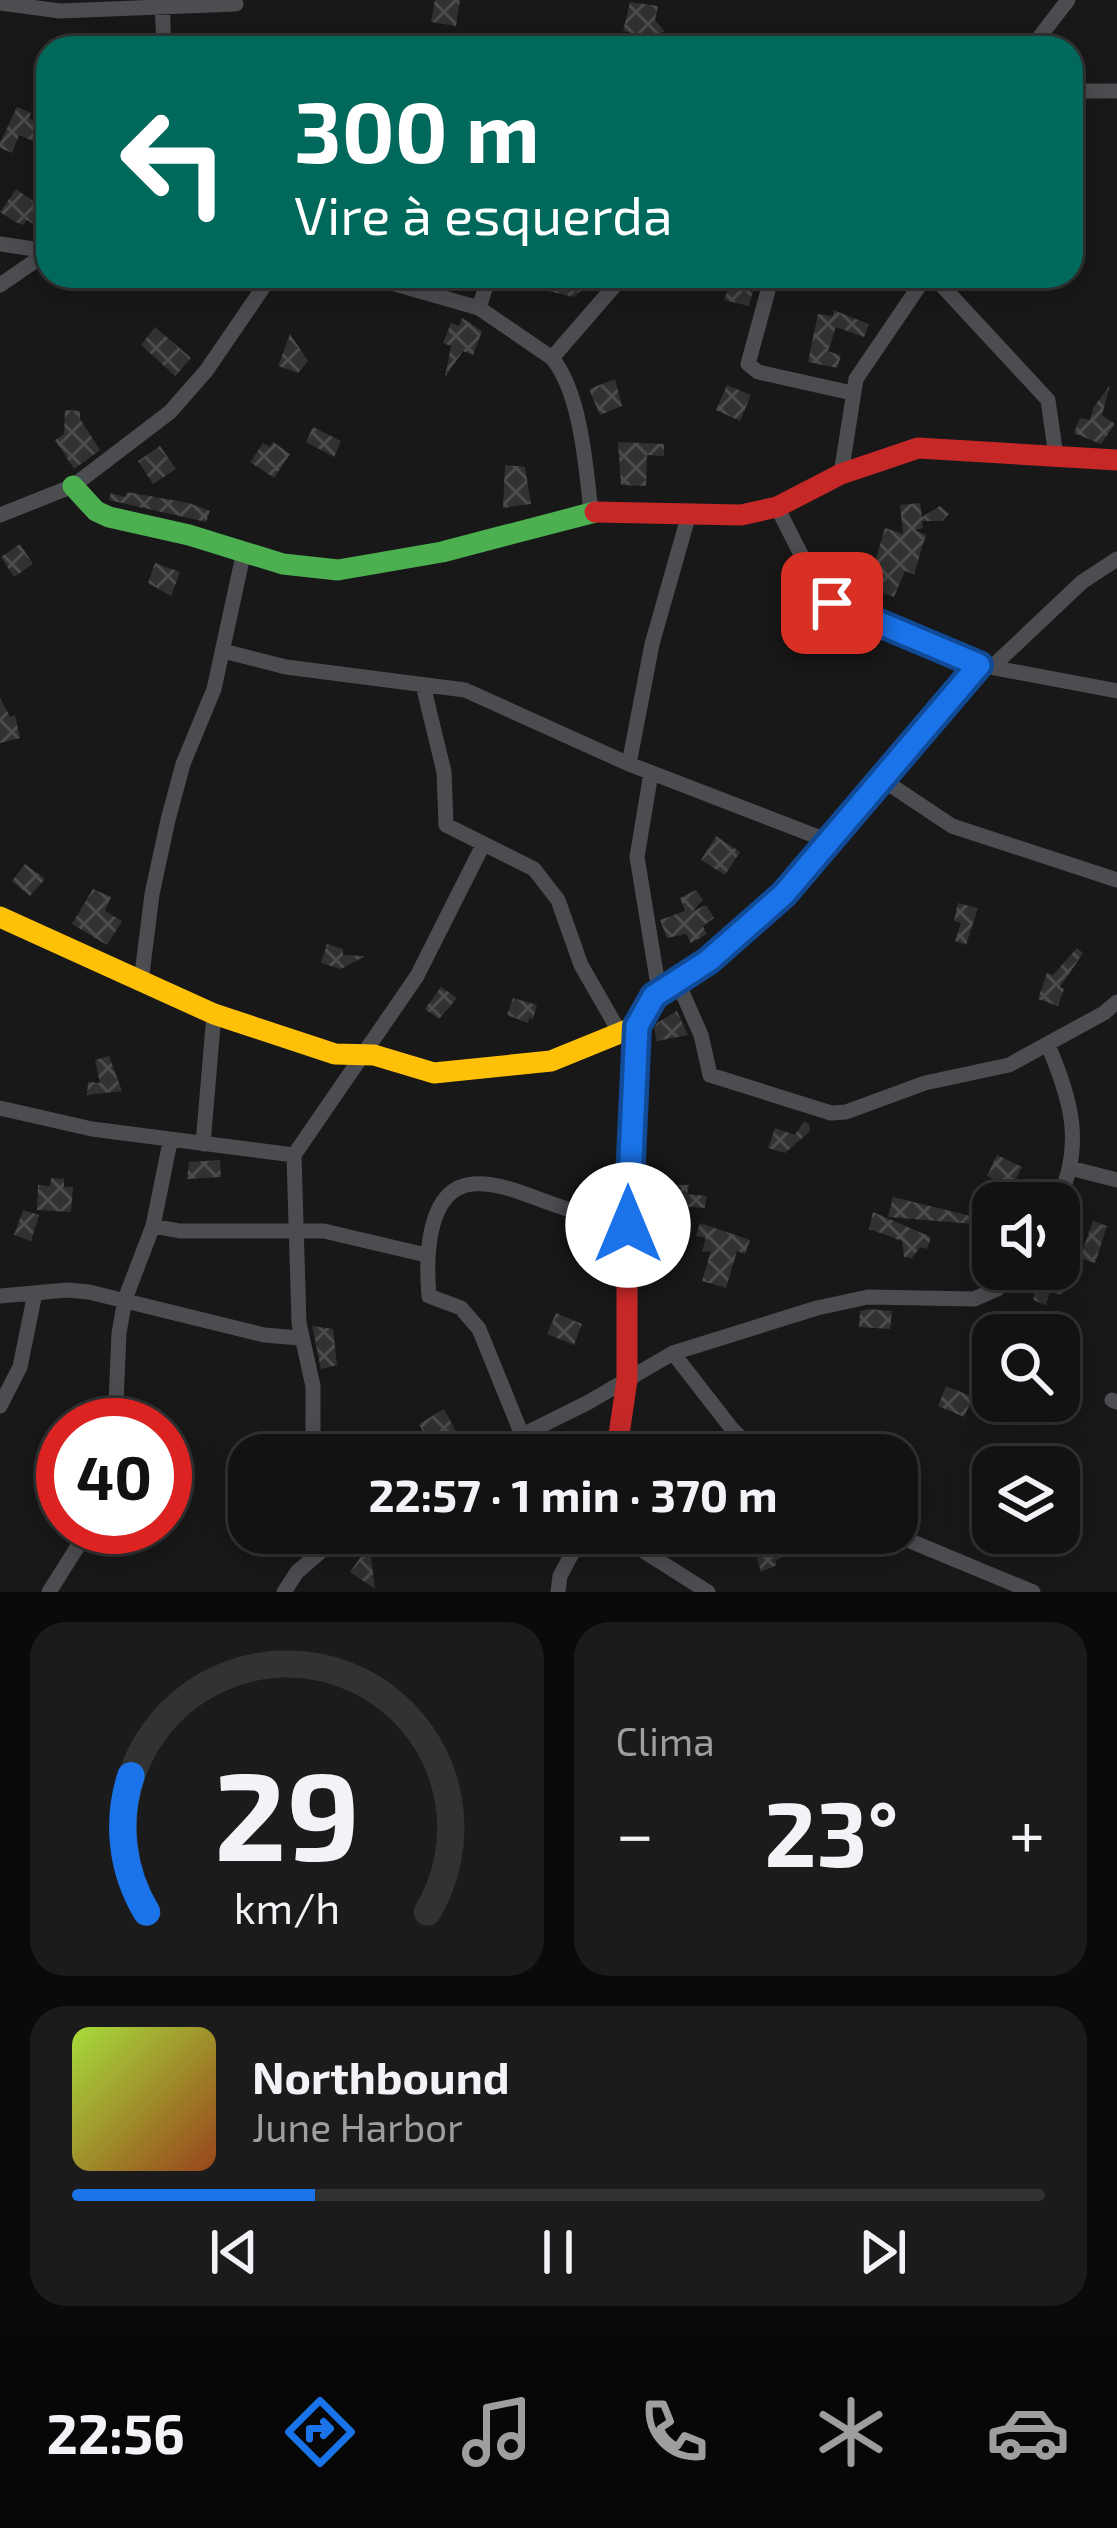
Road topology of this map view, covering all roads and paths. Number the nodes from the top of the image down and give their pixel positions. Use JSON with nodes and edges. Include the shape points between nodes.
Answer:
{"nodes":[{"id":1,"x":1068,"y":0,"type":"edge"},
{"id":2,"x":0,"y":2,"type":"edge"},
{"id":3,"x":162,"y":3,"type":"edge"},
{"id":4,"x":236,"y":4,"type":"dead end"},
{"id":5,"x":163,"y":36,"type":"edge"},
{"id":6,"x":1040,"y":36,"type":"edge"},
{"id":7,"x":1083,"y":91,"type":"edge"},
{"id":8,"x":1117,"y":91,"type":"edge"},
{"id":9,"x":0,"y":244,"type":"edge"},
{"id":10,"x":36,"y":250,"type":"edge"},
{"id":11,"x":36,"y":260,"type":"edge"},
{"id":12,"x":0,"y":285,"type":"edge"},
{"id":13,"x":263,"y":288,"type":"edge"},
{"id":14,"x":409,"y":288,"type":"edge"},
{"id":15,"x":485,"y":288,"type":"edge"},
{"id":16,"x":613,"y":288,"type":"edge"},
{"id":17,"x":769,"y":288,"type":"edge"},
{"id":18,"x":920,"y":288,"type":"edge"},
{"id":19,"x":941,"y":288,"type":"edge"},
{"id":20,"x":479,"y":308,"type":"junction"},
{"id":21,"x":552,"y":358,"type":"junction"},
{"id":22,"x":852,"y":393,"type":"junction"},
{"id":23,"x":1056,"y":456,"type":"junction"},
{"id":24,"x":1117,"y":460,"type":"edge"},
{"id":25,"x":841,"y":474,"type":"junction"},
{"id":26,"x":73,"y":486,"type":"junction"},
{"id":27,"x":777,"y":507,"type":"junction"},
{"id":28,"x":591,"y":512,"type":"junction"},
{"id":29,"x":689,"y":514,"type":"junction"},
{"id":30,"x":0,"y":515,"type":"edge"},
{"id":31,"x":244,"y":551,"type":"junction"},
{"id":32,"x":1117,"y":559,"type":"edge"},
{"id":33,"x":224,"y":651,"type":"junction"},
{"id":34,"x":986,"y":666,"type":"junction"},
{"id":35,"x":424,"y":685,"type":"junction"},
{"id":36,"x":1117,"y":691,"type":"edge"},
{"id":37,"x":629,"y":764,"type":"junction"},
{"id":38,"x":651,"y":772,"type":"junction"},
{"id":39,"x":883,"y":780,"type":"junction"},
{"id":40,"x":831,"y":842,"type":"junction"},
{"id":41,"x":483,"y":844,"type":"junction"},
{"id":42,"x":1117,"y":880,"type":"edge"},
{"id":43,"x":0,"y":916,"type":"edge"},
{"id":44,"x":141,"y":982,"type":"junction"},
{"id":45,"x":669,"y":987,"type":"junction"},
{"id":46,"x":1117,"y":1002,"type":"edge"},
{"id":47,"x":214,"y":1014,"type":"junction"},
{"id":48,"x":628,"y":1029,"type":"junction"},
{"id":49,"x":1048,"y":1045,"type":"junction"},
{"id":50,"x":362,"y":1054,"type":"junction"},
{"id":51,"x":0,"y":1108,"type":"edge"},
{"id":52,"x":170,"y":1142,"type":"junction"},
{"id":53,"x":203,"y":1144,"type":"junction"},
{"id":54,"x":294,"y":1155,"type":"junction"},
{"id":55,"x":1070,"y":1168,"type":"junction"},
{"id":56,"x":1117,"y":1180,"type":"edge"},
{"id":57,"x":1065,"y":1182,"type":"edge"},
{"id":58,"x":628,"y":1225,"type":"junction"},
{"id":59,"x":153,"y":1226,"type":"junction"},
{"id":60,"x":298,"y":1231,"type":"junction"},
{"id":61,"x":425,"y":1255,"type":"junction"},
{"id":62,"x":995,"y":1290,"type":"edge"},
{"id":63,"x":35,"y":1293,"type":"junction"},
{"id":64,"x":0,"y":1296,"type":"edge"},
{"id":65,"x":125,"y":1299,"type":"junction"},
{"id":66,"x":300,"y":1339,"type":"junction"},
{"id":67,"x":673,"y":1353,"type":"junction"},
{"id":68,"x":627,"y":1379,"type":"junction"},
{"id":69,"x":116,"y":1398,"type":"edge"},
{"id":70,"x":0,"y":1406,"type":"edge"},
{"id":71,"x":313,"y":1434,"type":"edge"},
{"id":72,"x":522,"y":1434,"type":"edge"},
{"id":73,"x":524,"y":1434,"type":"edge"},
{"id":74,"x":619,"y":1434,"type":"edge"},
{"id":75,"x":736,"y":1434,"type":"edge"},
{"id":76,"x":918,"y":1544,"type":"edge"},
{"id":77,"x":73,"y":1554,"type":"edge"},
{"id":78,"x":318,"y":1554,"type":"edge"},
{"id":79,"x":572,"y":1554,"type":"edge"},
{"id":80,"x":648,"y":1554,"type":"edge"},
{"id":81,"x":49,"y":1592,"type":"edge"},
{"id":82,"x":284,"y":1592,"type":"edge"},
{"id":83,"x":558,"y":1592,"type":"edge"},
{"id":84,"x":708,"y":1592,"type":"edge"},
{"id":85,"x":1033,"y":1592,"type":"edge"}],
"edges":[{"from":1,"to":6,"type":"street"},
{"from":2,"to":3,"type":"street","via":[[60,11]]},
{"from":3,"to":4,"type":"street"},
{"from":3,"to":5,"type":"street"},
{"from":7,"to":8,"type":"street"},
{"from":9,"to":10,"type":"street"},
{"from":11,"to":12,"type":"street"},
{"from":13,"to":26,"type":"street","via":[[170,412]]},
{"from":14,"to":20,"type":"street"},
{"from":15,"to":20,"type":"street"},
{"from":16,"to":21,"type":"street"},
{"from":17,"to":22,"type":"street","via":[[748,364]]},
{"from":18,"to":22,"type":"street","via":[[862,365]]},
{"from":19,"to":23,"type":"street","via":[[1048,400]]},
{"from":20,"to":21,"type":"street"},
{"from":21,"to":28,"type":"street","via":[[569,391]]},
{"from":22,"to":25,"type":"street"},
{"from":23,"to":24,"type":"street"},
{"from":23,"to":25,"type":"street","via":[[930,446]]},
{"from":25,"to":27,"type":"street"},
{"from":26,"to":30,"type":"street"},
{"from":26,"to":31,"type":"street","via":[[109,517]]},
{"from":27,"to":29,"type":"street"},
{"from":27,"to":34,"type":"street","via":[[832,603]]},
{"from":28,"to":29,"type":"street"},
{"from":28,"to":31,"type":"street","via":[[338,570]]},
{"from":29,"to":37,"type":"street"},
{"from":31,"to":33,"type":"street"},
{"from":32,"to":34,"type":"street"},
{"from":33,"to":35,"type":"street"},
{"from":33,"to":44,"type":"street","via":[[177,784]]},
{"from":34,"to":36,"type":"street"},
{"from":34,"to":39,"type":"street"},
{"from":35,"to":37,"type":"street","via":[[478,694]]},
{"from":35,"to":41,"type":"street","via":[[444,772],[446,825]]},
{"from":37,"to":38,"type":"street"},
{"from":38,"to":40,"type":"street"},
{"from":38,"to":45,"type":"street","via":[[637,857]]},
{"from":39,"to":40,"type":"street"},
{"from":39,"to":42,"type":"street","via":[[952,826]]},
{"from":40,"to":45,"type":"street","via":[[762,916]]},
{"from":41,"to":48,"type":"street","via":[[533,869],[558,900],[581,965]]},
{"from":41,"to":50,"type":"street","via":[[417,976]]},
{"from":43,"to":44,"type":"street"},
{"from":44,"to":47,"type":"street"},
{"from":45,"to":48,"type":"street"},
{"from":45,"to":49,"type":"street","via":[[701,1035],[710,1076],[831,1113],[1009,1065]]},
{"from":46,"to":49,"type":"street"},
{"from":47,"to":50,"type":"street","via":[[335,1054]]},
{"from":47,"to":53,"type":"street"},
{"from":48,"to":50,"type":"street","via":[[525,1066],[434,1072]]},
{"from":48,"to":58,"type":"street"},
{"from":49,"to":55,"type":"street","via":[[1072,1108]]},
{"from":50,"to":54,"type":"street"},
{"from":51,"to":52,"type":"street"},
{"from":52,"to":53,"type":"street"},
{"from":52,"to":59,"type":"street"},
{"from":53,"to":54,"type":"street"},
{"from":54,"to":60,"type":"street"},
{"from":55,"to":56,"type":"street"},
{"from":55,"to":57,"type":"street"},
{"from":58,"to":61,"type":"street","via":[[471,1184],[445,1200]]},
{"from":58,"to":68,"type":"street"},
{"from":59,"to":60,"type":"street"},
{"from":59,"to":65,"type":"street"},
{"from":60,"to":61,"type":"street"},
{"from":60,"to":66,"type":"street"},
{"from":61,"to":72,"type":"street","via":[[429,1296],[460,1308],[479,1329]]},
{"from":62,"to":67,"type":"street","via":[[974,1299],[868,1297]]},
{"from":63,"to":64,"type":"street"},
{"from":63,"to":65,"type":"street"},
{"from":63,"to":70,"type":"street","via":[[20,1367]]},
{"from":65,"to":66,"type":"street"},
{"from":65,"to":69,"type":"street"},
{"from":66,"to":71,"type":"street","via":[[313,1386]]},
{"from":67,"to":68,"type":"street"},
{"from":67,"to":75,"type":"street"},
{"from":68,"to":73,"type":"street"},
{"from":68,"to":74,"type":"street"},
{"from":76,"to":85,"type":"street"},
{"from":77,"to":81,"type":"street"},
{"from":78,"to":82,"type":"street"},
{"from":79,"to":83,"type":"street"},
{"from":80,"to":84,"type":"street"}]}
